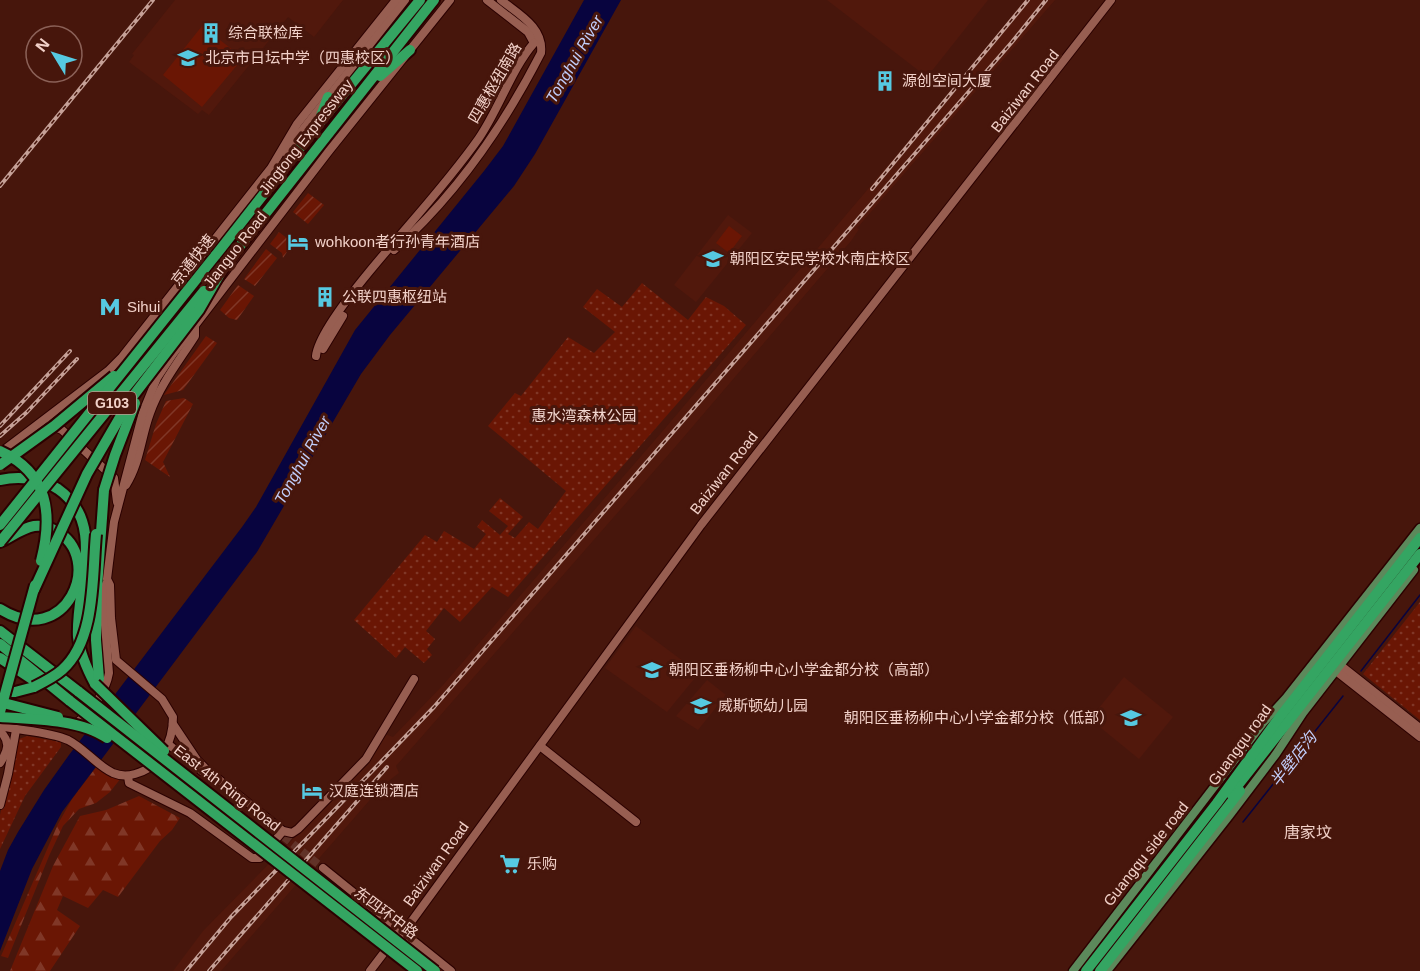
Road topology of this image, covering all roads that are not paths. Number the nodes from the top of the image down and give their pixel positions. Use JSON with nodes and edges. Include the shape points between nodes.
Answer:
{"nodes":[{"id":1,"x":396,"y":0,"type":"edge"},
{"id":2,"x":405,"y":0,"type":"edge"},
{"id":3,"x":420,"y":0,"type":"edge"},
{"id":4,"x":434,"y":0,"type":"edge"},
{"id":5,"x":450,"y":0,"type":"edge"},
{"id":6,"x":486,"y":0,"type":"edge"},
{"id":7,"x":501,"y":0,"type":"edge"},
{"id":8,"x":1112,"y":0,"type":"edge"},
{"id":9,"x":534,"y":43,"type":"junction"},
{"id":10,"x":410,"y":50,"type":"junction"},
{"id":11,"x":357,"y":96,"type":"junction"},
{"id":12,"x":328,"y":97,"type":"junction"},
{"id":13,"x":318,"y":125,"type":"junction"},
{"id":14,"x":271,"y":168,"type":"junction"},
{"id":15,"x":394,"y":250,"type":"junction"},
{"id":16,"x":225,"y":265,"type":"junction"},
{"id":17,"x":190,"y":270,"type":"junction"},
{"id":18,"x":178,"y":285,"type":"junction"},
{"id":19,"x":172,"y":293,"type":"junction"},
{"id":20,"x":219,"y":293,"type":"junction"},
{"id":21,"x":207,"y":309,"type":"junction"},
{"id":22,"x":202,"y":316,"type":"junction"},
{"id":23,"x":195,"y":325,"type":"junction"},
{"id":24,"x":126,"y":360,"type":"junction"},
{"id":25,"x":155,"y":374,"type":"junction"},
{"id":26,"x":24,"y":435,"type":"junction"},
{"id":27,"x":0,"y":452,"type":"edge"},
{"id":28,"x":0,"y":465,"type":"edge"},
{"id":29,"x":0,"y":480,"type":"edge"},
{"id":30,"x":104,"y":490,"type":"junction"},
{"id":31,"x":122,"y":491,"type":"junction"},
{"id":32,"x":117,"y":506,"type":"junction"},
{"id":33,"x":0,"y":525,"type":"edge"},
{"id":34,"x":1420,"y":528,"type":"edge"},
{"id":35,"x":1420,"y":538,"type":"edge"},
{"id":36,"x":0,"y":542,"type":"edge"},
{"id":37,"x":1420,"y":554,"type":"edge"},
{"id":38,"x":1420,"y":562,"type":"edge"},
{"id":39,"x":81,"y":574,"type":"junction"},
{"id":40,"x":104,"y":575,"type":"junction"},
{"id":41,"x":34,"y":590,"type":"junction"},
{"id":42,"x":0,"y":609,"type":"edge"},
{"id":43,"x":0,"y":621,"type":"edge"},
{"id":44,"x":0,"y":631,"type":"edge"},
{"id":45,"x":0,"y":644,"type":"edge"},
{"id":46,"x":0,"y":658,"type":"edge"},
{"id":47,"x":1338,"y":668,"type":"junction"},
{"id":48,"x":414,"y":679,"type":"dead end"},
{"id":49,"x":97,"y":682,"type":"junction"},
{"id":50,"x":75,"y":689,"type":"junction"},
{"id":51,"x":56,"y":691,"type":"junction"},
{"id":52,"x":0,"y":692,"type":"edge"},
{"id":53,"x":0,"y":702,"type":"edge"},
{"id":54,"x":0,"y":712,"type":"edge"},
{"id":55,"x":0,"y":721,"type":"edge"},
{"id":56,"x":173,"y":724,"type":"junction"},
{"id":57,"x":79,"y":727,"type":"junction"},
{"id":58,"x":1420,"y":728,"type":"edge"},
{"id":59,"x":16,"y":730,"type":"junction"},
{"id":60,"x":0,"y":731,"type":"edge"},
{"id":61,"x":1420,"y":737,"type":"edge"},
{"id":62,"x":168,"y":744,"type":"junction"},
{"id":63,"x":540,"y":746,"type":"junction"},
{"id":64,"x":1260,"y":758,"type":"junction"},
{"id":65,"x":1248,"y":759,"type":"junction"},
{"id":66,"x":0,"y":763,"type":"edge"},
{"id":67,"x":155,"y":763,"type":"junction"},
{"id":68,"x":128,"y":776,"type":"junction"},
{"id":69,"x":196,"y":783,"type":"junction"},
{"id":70,"x":188,"y":793,"type":"junction"},
{"id":71,"x":0,"y":805,"type":"edge"},
{"id":72,"x":636,"y":822,"type":"dead end"},
{"id":73,"x":278,"y":830,"type":"junction"},
{"id":74,"x":323,"y":868,"type":"tunnel mouth"},
{"id":75,"x":400,"y":935,"type":"junction"},
{"id":76,"x":388,"y":949,"type":"junction"},
{"id":77,"x":370,"y":971,"type":"edge"},
{"id":78,"x":412,"y":971,"type":"edge"},
{"id":79,"x":417,"y":971,"type":"edge"},
{"id":80,"x":425,"y":971,"type":"edge"},
{"id":81,"x":437,"y":971,"type":"edge"},
{"id":82,"x":451,"y":971,"type":"edge"},
{"id":83,"x":1072,"y":971,"type":"edge"},
{"id":84,"x":1079,"y":971,"type":"edge"},
{"id":85,"x":1086,"y":971,"type":"edge"},
{"id":86,"x":1093,"y":971,"type":"edge"},
{"id":87,"x":1100,"y":971,"type":"edge"},
{"id":88,"x":1107,"y":971,"type":"edge"}],
"edges":[{"from":1,"to":14,"type":"street","name":"Jianguo Road","via":[[297,124]]},
{"from":2,"to":12,"type":"street"},
{"from":3,"to":13,"type":"highway","name":"Jingtong Expressway","number":"G103"},
{"from":4,"to":11,"type":"highway","name":"Jingtong Expressway","number":"G103"},
{"from":5,"to":10,"type":"street","name":"Jianguo Road"},
{"from":6,"to":9,"type":"street","via":[[528,32]]},
{"from":7,"to":15,"type":"street","via":[[533,26],[542,44],[541,53],[479,157]]},
{"from":8,"to":63,"type":"street","name":"Baiziwan Road","via":[[701,525]]},
{"from":9,"to":15,"type":"street","name":"四惠枢纽南路","via":[[485,137]]},
{"from":9,"to":15,"type":"street","name":"四惠枢纽南路","via":[[479,137],[358,285],[324,336],[316,356]]},
{"from":10,"to":11,"type":"highway"},
{"from":10,"to":20,"type":"street","name":"Jianguo Road"},
{"from":11,"to":16,"type":"highway","name":"Jingtong Expressway","number":"G103"},
{"from":12,"to":13,"type":"highway"},
{"from":12,"to":14,"type":"street"},
{"from":13,"to":24,"type":"highway","name":"京通快速","number":"G103","bridge":true,"via":[[215,256]]},
{"from":14,"to":17,"type":"street","name":"Jianguo Road"},
{"from":16,"to":25,"type":"highway","bridge":true},
{"from":16,"to":36,"type":"highway","name":"京通快速","number":"G103","bridge":true},
{"from":17,"to":18,"type":"street","name":"Jianguo Road"},
{"from":17,"to":20,"type":"street"},
{"from":18,"to":19,"type":"street","name":"Jianguo Road"},
{"from":18,"to":21,"type":"street"},
{"from":19,"to":22,"type":"street"},
{"from":19,"to":24,"type":"street"},
{"from":20,"to":21,"type":"street","name":"Jianguo Road"},
{"from":21,"to":22,"type":"street","name":"Jianguo Road"},
{"from":22,"to":23,"type":"street","name":"Jianguo Road"},
{"from":23,"to":25,"type":"street","name":"Jianguo Road"},
{"from":23,"to":31,"type":"street","via":[[195,336],[151,410],[136,466]]},
{"from":24,"to":26,"type":"street"},
{"from":24,"to":28,"type":"highway","bridge":true,"via":[[54,426]]},
{"from":24,"to":33,"type":"highway","name":"京通快速","number":"G103","bridge":true},
{"from":25,"to":30,"type":"highway","bridge":true,"via":[[128,419]]},
{"from":25,"to":31,"type":"street","name":"Jianguo Road"},
{"from":25,"to":41,"type":"highway","bridge":true,"via":[[130,400],[87,474]]},
{"from":26,"to":27,"type":"street"},
{"from":26,"to":32,"type":"street","via":[[51,425],[62,430],[114,478]]},
{"from":27,"to":41,"type":"highway","bridge":true,"via":[[29,470],[46,505],[46,543]]},
{"from":29,"to":39,"type":"highway","via":[[24,477],[53,486],[69,498],[79,514],[87,546]]},
{"from":30,"to":40,"type":"highway"},
{"from":30,"to":52,"type":"highway","bridge":true,"via":[[88,615],[75,654],[63,668],[34,687]]},
{"from":31,"to":32,"type":"street"},
{"from":32,"to":40,"type":"street"},
{"from":34,"to":83,"type":"main road","name":"Guangqu side road","via":[[1263,723]]},
{"from":35,"to":65,"type":"highway","name":"Guangqu road"},
{"from":36,"to":39,"type":"highway","via":[[26,528],[44,526],[60,533],[73,548]]},
{"from":37,"to":64,"type":"highway","name":"Guangqu road"},
{"from":38,"to":47,"type":"main road"},
{"from":39,"to":42,"type":"highway","via":[[68,602],[45,620],[20,618]]},
{"from":39,"to":49,"type":"highway","via":[[78,637],[83,659]]},
{"from":40,"to":49,"type":"highway","via":[[98,588]]},
{"from":40,"to":55,"type":"street","via":[[107,685],[82,720],[71,726]]},
{"from":40,"to":56,"type":"street","via":[[110,585],[116,660],[158,695],[170,709]]},
{"from":41,"to":54,"type":"highway","bridge":true},
{"from":43,"to":50,"type":"highway"},
{"from":44,"to":50,"type":"highway","name":"East 4th Ring Road"},
{"from":45,"to":51,"type":"highway","name":"East 4th Ring Road"},
{"from":46,"to":51,"type":"highway"},
{"from":47,"to":58,"type":"street"},
{"from":47,"to":61,"type":"street"},
{"from":47,"to":88,"type":"main road"},
{"from":48,"to":73,"type":"street","via":[[366,759],[298,829],[292,833]]},
{"from":49,"to":69,"type":"highway","bridge":true,"via":[[112,702]]},
{"from":50,"to":69,"type":"highway","name":"East 4th Ring Road","bridge":true},
{"from":51,"to":70,"type":"highway","name":"East 4th Ring Road","bridge":true},
{"from":53,"to":57,"type":"highway","bridge":true,"via":[[55,715]]},
{"from":55,"to":57,"type":"highway","bridge":true,"via":[[51,721]]},
{"from":55,"to":59,"type":"street"},
{"from":56,"to":62,"type":"street"},
{"from":56,"to":73,"type":"street","via":[[197,760]]},
{"from":57,"to":70,"type":"highway","bridge":true,"via":[[97,731]]},
{"from":59,"to":68,"type":"street","via":[[69,741],[102,766]]},
{"from":59,"to":71,"type":"street"},
{"from":60,"to":66,"type":"street","via":[[8,742]]},
{"from":62,"to":67,"type":"street"},
{"from":62,"to":73,"type":"street"},
{"from":63,"to":72,"type":"street"},
{"from":63,"to":75,"type":"street","name":"Baiziwan Road"},
{"from":64,"to":86,"type":"highway","name":"Guangqu road"},
{"from":64,"to":87,"type":"highway","via":[[1241,791]]},
{"from":65,"to":84,"type":"highway","via":[[1227,779]]},
{"from":65,"to":85,"type":"highway","name":"Guangqu road"},
{"from":67,"to":67,"type":"street","via":[[262,846]]},
{"from":67,"to":68,"type":"street"},
{"from":68,"to":73,"type":"street","via":[[129,783],[190,813],[252,858],[260,858]]},
{"from":69,"to":81,"type":"highway","name":"East 4th Ring Road","bridge":true},
{"from":70,"to":79,"type":"highway","name":"East 4th Ring Road","bridge":true},
{"from":74,"to":75,"type":"street","name":"东四环中路"},
{"from":75,"to":76,"type":"street","name":"Baiziwan Road"},
{"from":75,"to":76,"type":"street","name":"东四环中路","via":[[311,883]]},
{"from":75,"to":81,"type":"street","name":"东四环中路"},
{"from":75,"to":82,"type":"street","name":"东四环中路"},
{"from":76,"to":77,"type":"street","name":"Baiziwan Road"},
{"from":76,"to":78,"type":"street","name":"东四环中路"},
{"from":76,"to":80,"type":"street","name":"东四环中路"}]}
